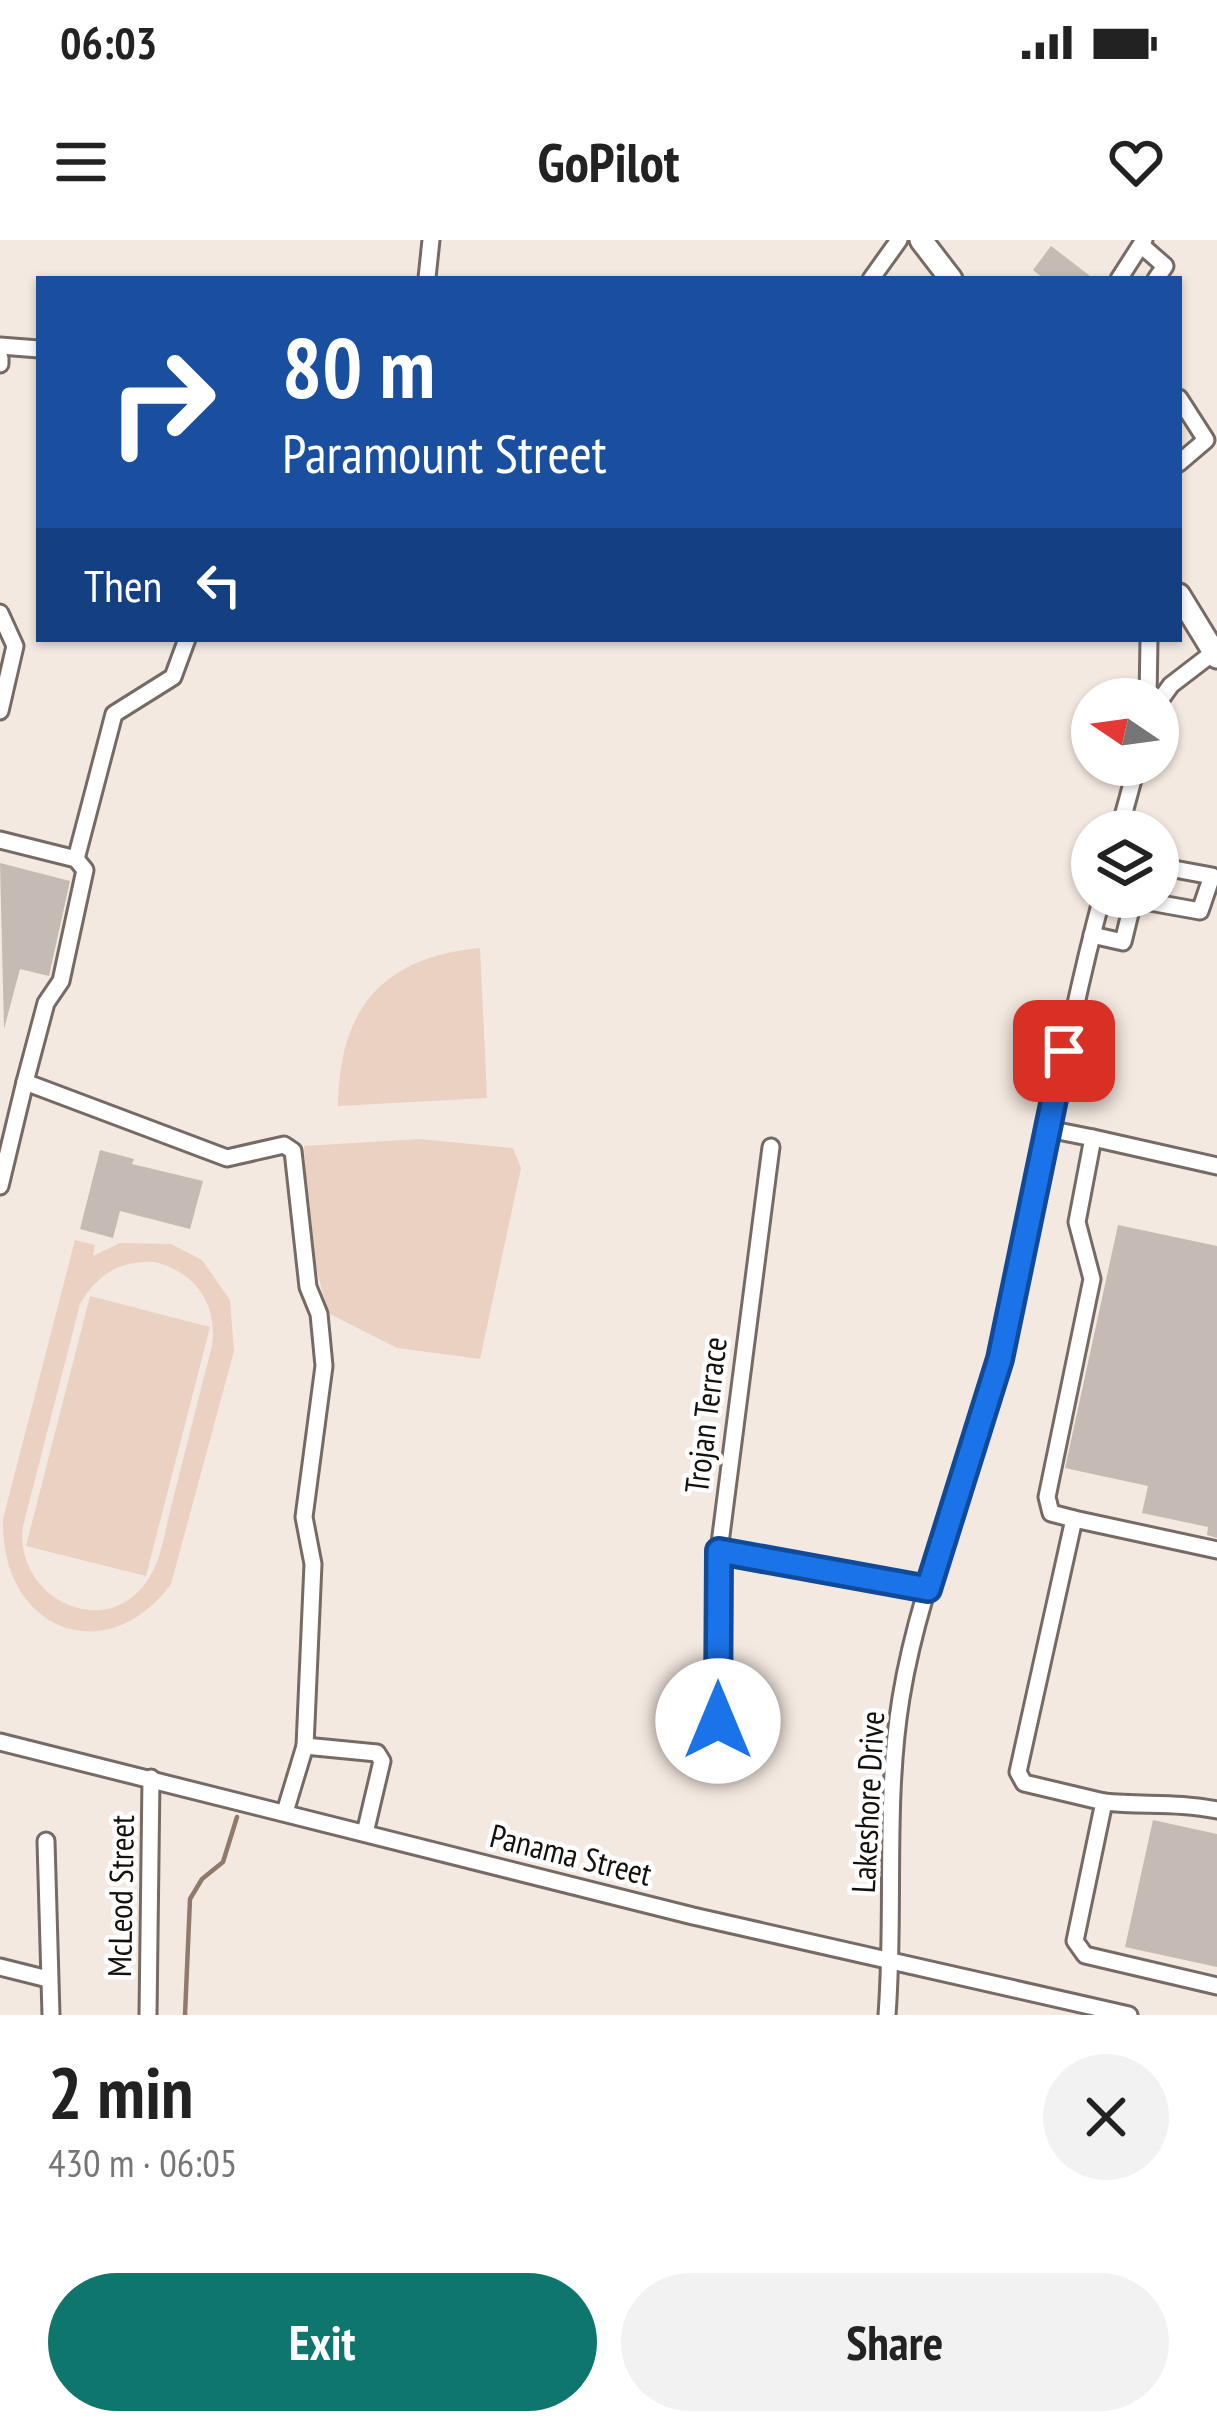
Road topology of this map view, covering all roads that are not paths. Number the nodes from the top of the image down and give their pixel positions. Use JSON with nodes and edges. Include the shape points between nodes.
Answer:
{"nodes":[{"id":1,"x":431,"y":240,"type":"edge"},
{"id":2,"x":899,"y":240,"type":"edge"},
{"id":3,"x":921,"y":240,"type":"edge"},
{"id":4,"x":1142,"y":242,"type":"edge"},
{"id":5,"x":427,"y":276,"type":"edge"},
{"id":6,"x":873,"y":276,"type":"edge"},
{"id":7,"x":949,"y":276,"type":"edge"},
{"id":8,"x":1121,"y":276,"type":"edge"},
{"id":9,"x":1158,"y":276,"type":"edge"},
{"id":10,"x":0,"y":346,"type":"edge"},
{"id":11,"x":36,"y":349,"type":"edge"},
{"id":12,"x":1182,"y":403,"type":"edge"},
{"id":13,"x":1182,"y":458,"type":"edge"},
{"id":14,"x":1182,"y":600,"type":"edge"},
{"id":15,"x":0,"y":613,"type":"edge"},
{"id":16,"x":186,"y":642,"type":"edge"},
{"id":17,"x":1149,"y":642,"type":"edge"},
{"id":18,"x":1216,"y":654,"type":"edge"},
{"id":19,"x":1148,"y":678,"type":"edge"},
{"id":20,"x":1179,"y":680,"type":"edge"},
{"id":21,"x":0,"y":711,"type":"edge"},
{"id":22,"x":0,"y":840,"type":"edge"},
{"id":23,"x":76,"y":859,"type":"junction"},
{"id":24,"x":1179,"y":870,"type":"edge"},
{"id":25,"x":1179,"y":907,"type":"edge"},
{"id":26,"x":1096,"y":918,"type":"edge"},
{"id":27,"x":1129,"y":918,"type":"edge"},
{"id":28,"x":1092,"y":934,"type":"junction"},
{"id":29,"x":26,"y":1082,"type":"junction"},
{"id":30,"x":1048,"y":1129,"type":"junction"},
{"id":31,"x":1093,"y":1138,"type":"junction"},
{"id":32,"x":771,"y":1147,"type":"dead end"},
{"id":33,"x":1217,"y":1166,"type":"edge"},
{"id":34,"x":0,"y":1186,"type":"edge"},
{"id":35,"x":1074,"y":1519,"type":"junction"},
{"id":36,"x":1217,"y":1550,"type":"edge"},
{"id":37,"x":719,"y":1551,"type":"junction"},
{"id":38,"x":928,"y":1589,"type":"junction"},
{"id":39,"x":0,"y":1742,"type":"edge"},
{"id":40,"x":305,"y":1746,"type":"junction"},
{"id":41,"x":718,"y":1764,"type":"dead end"},
{"id":42,"x":152,"y":1778,"type":"junction"},
{"id":43,"x":1104,"y":1802,"type":"junction"},
{"id":44,"x":1217,"y":1810,"type":"edge"},
{"id":45,"x":285,"y":1812,"type":"junction"},
{"id":46,"x":365,"y":1833,"type":"junction"},
{"id":47,"x":46,"y":1841,"type":"dead end"},
{"id":48,"x":891,"y":1957,"type":"junction"},
{"id":49,"x":0,"y":1967,"type":"edge"},
{"id":50,"x":48,"y":1979,"type":"junction"},
{"id":51,"x":1217,"y":1986,"type":"edge"},
{"id":52,"x":51,"y":2015,"type":"edge"},
{"id":53,"x":148,"y":2015,"type":"edge"},
{"id":54,"x":886,"y":2015,"type":"edge"},
{"id":55,"x":1129,"y":2015,"type":"edge"}],
"edges":[{"from":1,"to":5,"type":"street"},
{"from":2,"to":6,"type":"street"},
{"from":3,"to":7,"type":"main road"},
{"from":4,"to":8,"type":"street"},
{"from":4,"to":9,"type":"street","via":[[1165,266]]},
{"from":10,"to":11,"type":"street"},
{"from":12,"to":13,"type":"street","via":[[1206,440]]},
{"from":14,"to":18,"type":"main road"},
{"from":15,"to":21,"type":"street","via":[[15,659]]},
{"from":16,"to":23,"type":"street","via":[[173,676],[114,714]]},
{"from":17,"to":19,"type":"street"},
{"from":18,"to":20,"type":"street"},
{"from":22,"to":23,"type":"street"},
{"from":23,"to":29,"type":"street","via":[[85,887]]},
{"from":24,"to":25,"type":"street","via":[[1212,876],[1200,911]]},
{"from":26,"to":28,"type":"street","name":"Lakeshore Drive"},
{"from":27,"to":28,"type":"street","via":[[1123,943]]},
{"from":28,"to":30,"type":"street","name":"Lakeshore Drive"},
{"from":29,"to":34,"type":"street"},
{"from":29,"to":40,"type":"street","via":[[227,1158],[284,1145],[293,1150],[324,1366],[304,1517],[313,1564]]},
{"from":30,"to":31,"type":"street"},
{"from":30,"to":38,"type":"street","name":"Lakeshore Drive","via":[[1000,1359]]},
{"from":31,"to":33,"type":"street"},
{"from":31,"to":35,"type":"street","via":[[1076,1222],[1092,1280],[1047,1497],[1052,1513]]},
{"from":32,"to":37,"type":"street","name":"Trojan Terrace"},
{"from":35,"to":36,"type":"street"},
{"from":35,"to":43,"type":"street","via":[[1018,1772],[1024,1783]]},
{"from":37,"to":38,"type":"street"},
{"from":37,"to":41,"type":"street","name":"Trojan Terrace"},
{"from":38,"to":48,"type":"street","name":"Lakeshore Drive","via":[[893,1760]]},
{"from":39,"to":42,"type":"street","name":"Panama Street"},
{"from":40,"to":45,"type":"street"},
{"from":40,"to":46,"type":"street","via":[[377,1753],[382,1762]]},
{"from":42,"to":45,"type":"street","name":"Panama Street"},
{"from":42,"to":53,"type":"street","name":"McLeod Street"},
{"from":43,"to":44,"type":"street","via":[[1172,1800]]},
{"from":43,"to":51,"type":"street","via":[[1075,1941],[1085,1954]]},
{"from":45,"to":46,"type":"street","name":"Panama Street"},
{"from":46,"to":48,"type":"street","name":"Panama Street"},
{"from":47,"to":50,"type":"street"},
{"from":48,"to":54,"type":"street","name":"Lakeshore Drive"},
{"from":48,"to":55,"type":"street","name":"Panama Street"},
{"from":49,"to":50,"type":"street"},
{"from":50,"to":52,"type":"street"}]}
